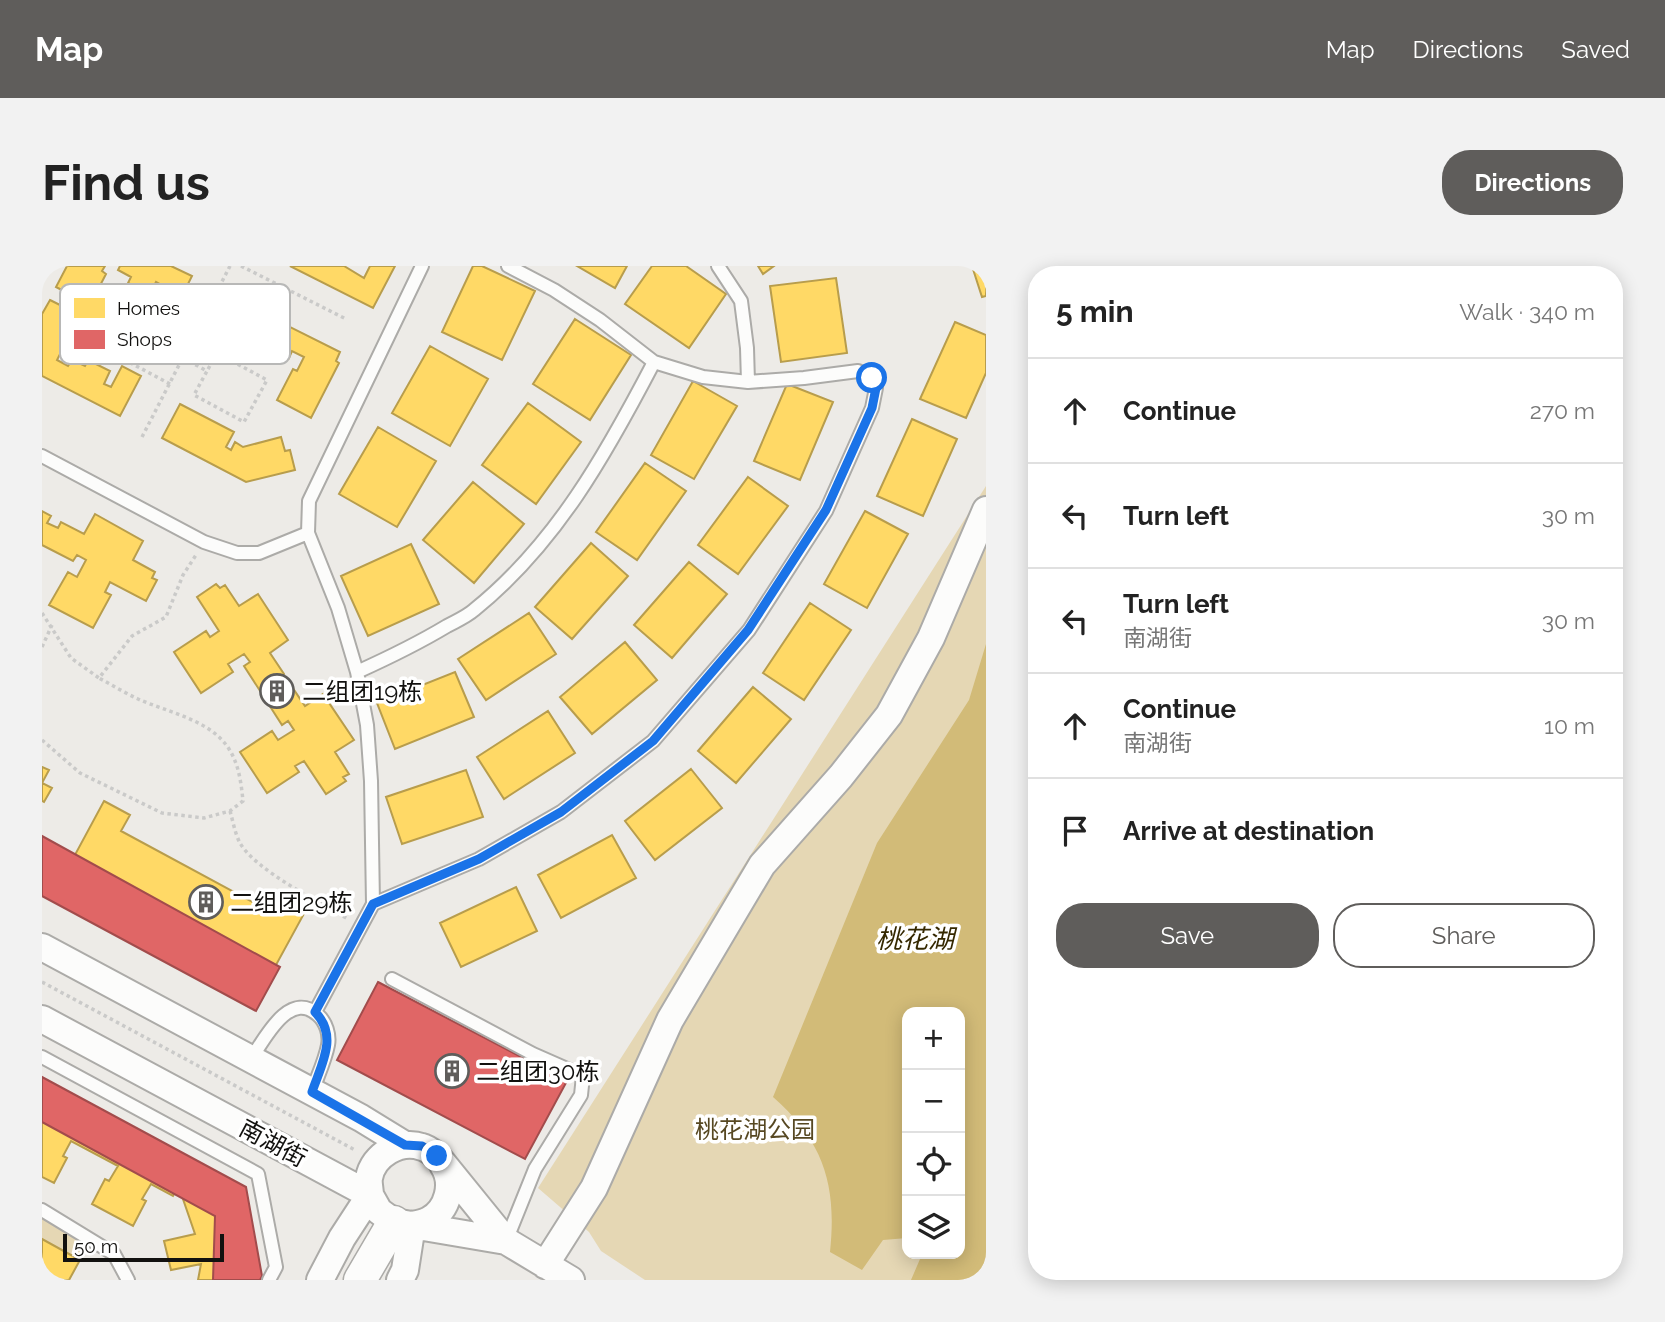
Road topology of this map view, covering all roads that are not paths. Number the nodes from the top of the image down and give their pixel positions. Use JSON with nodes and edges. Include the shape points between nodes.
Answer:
{"nodes":[{"id":1,"x":422,"y":266,"type":"edge"},
{"id":2,"x":508,"y":266,"type":"edge"},
{"id":3,"x":718,"y":266,"type":"edge"},
{"id":4,"x":654,"y":362,"type":"junction"},
{"id":5,"x":748,"y":382,"type":"junction"},
{"id":6,"x":42,"y":456,"type":"edge"},
{"id":7,"x":986,"y":509,"type":"edge"},
{"id":8,"x":308,"y":533,"type":"junction"},
{"id":9,"x":357,"y":672,"type":"junction"},
{"id":10,"x":373,"y":904,"type":"junction"},
{"id":11,"x":42,"y":947,"type":"edge"},
{"id":12,"x":392,"y":979,"type":"dead end"},
{"id":13,"x":315,"y":1012,"type":"junction"},
{"id":14,"x":42,"y":1019,"type":"edge"},
{"id":15,"x":42,"y":1057,"type":"edge"},
{"id":16,"x":251,"y":1059,"type":"junction"},
{"id":17,"x":312,"y":1092,"type":"junction"},
{"id":18,"x":422,"y":1149,"type":"junction"},
{"id":19,"x":370,"y":1195,"type":"junction"},
{"id":20,"x":42,"y":1210,"type":"edge"},
{"id":21,"x":403,"y":1224,"type":"junction"},
{"id":22,"x":506,"y":1241,"type":"junction"},
{"id":23,"x":545,"y":1265,"type":"junction"},
{"id":24,"x":128,"y":1280,"type":"edge"},
{"id":25,"x":270,"y":1280,"type":"edge"},
{"id":26,"x":320,"y":1280,"type":"edge"},
{"id":27,"x":360,"y":1280,"type":"edge"},
{"id":28,"x":400,"y":1280,"type":"edge"},
{"id":29,"x":571,"y":1280,"type":"edge"}],
"edges":[{"from":1,"to":8,"type":"lane","via":[[309,500]]},
{"from":2,"to":4,"type":"lane","via":[[600,320]]},
{"from":3,"to":5,"type":"lane","via":[[741,301]]},
{"from":4,"to":5,"type":"lane","via":[[703,377]]},
{"from":4,"to":9,"type":"lane","via":[[611,444],[529,560],[473,612]]},
{"from":5,"to":10,"type":"lane","via":[[858,371],[872,378],[876,388],[872,408],[826,510],[748,630],[653,741],[561,812],[479,859]]},
{"from":6,"to":8,"type":"lane","via":[[204,542],[237,553],[259,553]]},
{"from":7,"to":23,"type":"street","via":[[931,638],[889,715],[762,865],[670,1020],[594,1188]]},
{"from":8,"to":9,"type":"lane"},
{"from":9,"to":10,"type":"lane","via":[[371,781]]},
{"from":10,"to":13,"type":"lane"},
{"from":11,"to":16,"type":"street"},
{"from":12,"to":22,"type":"lane","via":[[583,1076],[581,1095],[535,1169]]},
{"from":13,"to":16,"type":"lane","via":[[302,1008],[279,1018]]},
{"from":13,"to":17,"type":"lane","via":[[323,1020],[328,1044]]},
{"from":14,"to":19,"type":"street","name":"南湖街"},
{"from":15,"to":25,"type":"lane","via":[[258,1174],[276,1268]]},
{"from":16,"to":17,"type":"street"},
{"from":17,"to":18,"type":"street"},
{"from":18,"to":19,"type":"street","via":[[388,1150],[369,1178]]},
{"from":18,"to":21,"type":"street","via":[[448,1171],[450,1190],[443,1207],[430,1220]]},
{"from":18,"to":22,"type":"street"},
{"from":19,"to":21,"type":"street","name":"南湖街","via":[[379,1212]]},
{"from":19,"to":26,"type":"street"},
{"from":20,"to":24,"type":"lane","via":[[114,1254]]},
{"from":21,"to":22,"type":"street"},
{"from":21,"to":27,"type":"street"},
{"from":21,"to":28,"type":"street","via":[[405,1270]]},
{"from":22,"to":23,"type":"street"},
{"from":23,"to":29,"type":"street"}]}
